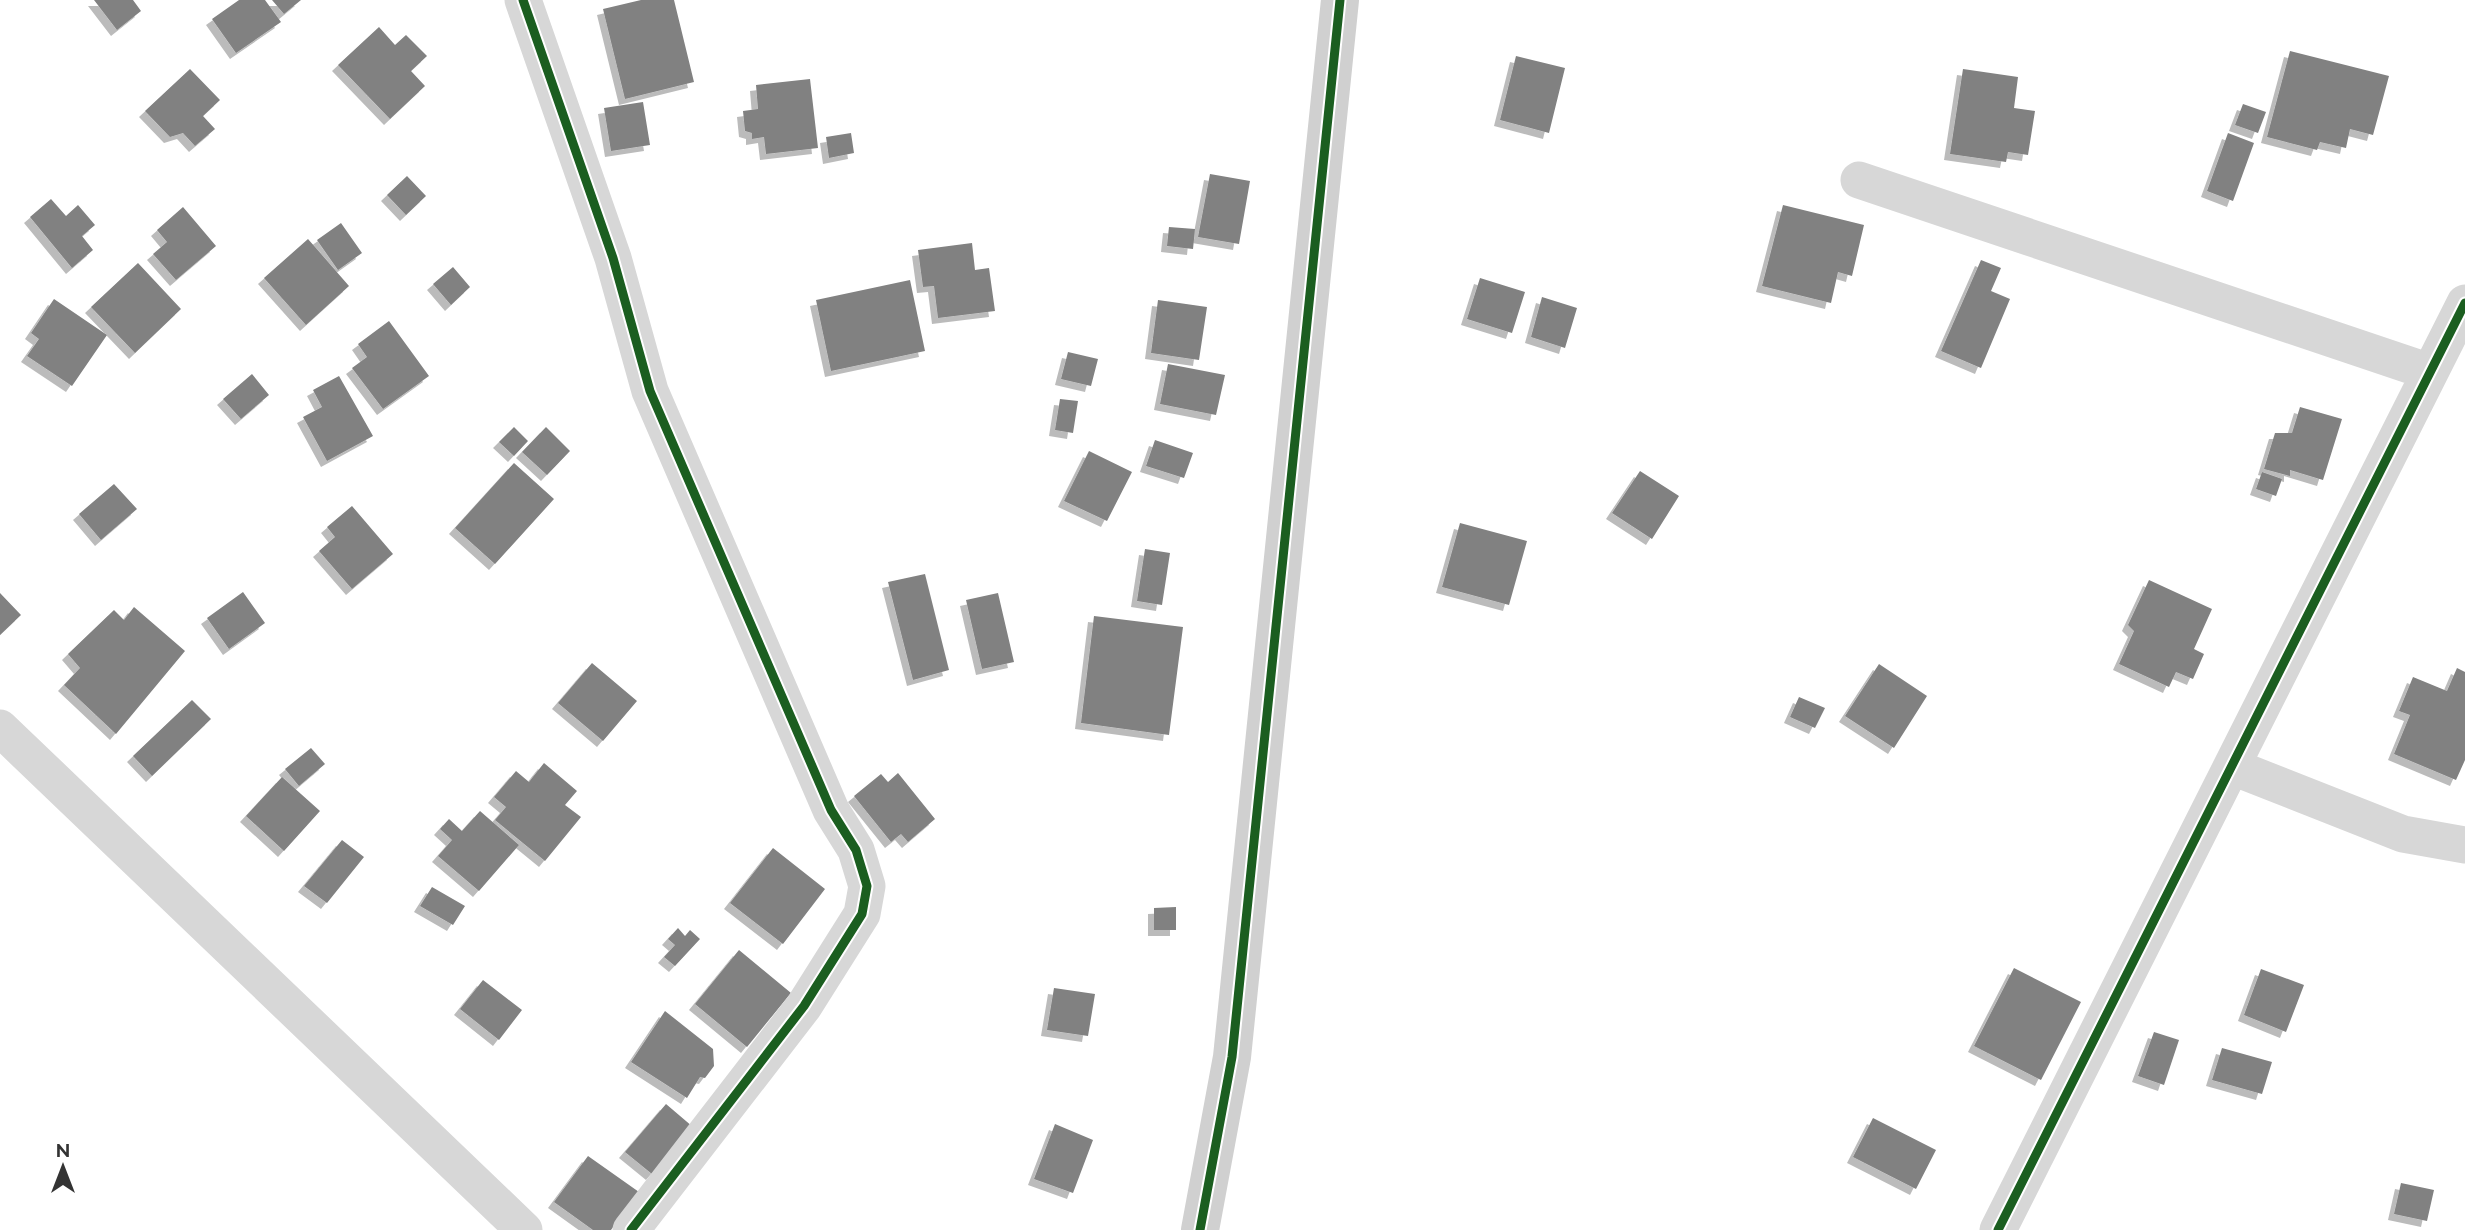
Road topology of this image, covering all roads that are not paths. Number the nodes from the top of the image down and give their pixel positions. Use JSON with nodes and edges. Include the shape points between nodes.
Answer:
{"nodes":[{"id":1,"x":523,"y":0,"type":"edge"},
{"id":2,"x":1340,"y":0,"type":"edge"},
{"id":3,"x":1859,"y":180,"type":"dead end"},
{"id":4,"x":2465,"y":303,"type":"edge"},
{"id":5,"x":2456,"y":338,"type":"edge"},
{"id":6,"x":2430,"y":372,"type":"junction"},
{"id":7,"x":0,"y":728,"type":"edge"},
{"id":8,"x":2233,"y":767,"type":"junction"},
{"id":9,"x":2465,"y":845,"type":"edge"},
{"id":10,"x":524,"y":1230,"type":"edge"},
{"id":11,"x":631,"y":1230,"type":"edge"},
{"id":12,"x":1200,"y":1230,"type":"edge"},
{"id":13,"x":1998,"y":1230,"type":"edge"}],
"edges":[{"from":1,"to":11,"type":"street","via":[[613,258],[649,391],[831,810],[856,850],[867,886],[862,914],[804,1006]]},
{"from":2,"to":12,"type":"street","via":[[1232,1057]]},
{"from":3,"to":6,"type":"street"},
{"from":4,"to":5,"type":"street"},
{"from":5,"to":6,"type":"street"},
{"from":6,"to":8,"type":"street"},
{"from":7,"to":10,"type":"street"},
{"from":8,"to":9,"type":"street","via":[[2403,834]]},
{"from":8,"to":13,"type":"street"}]}
